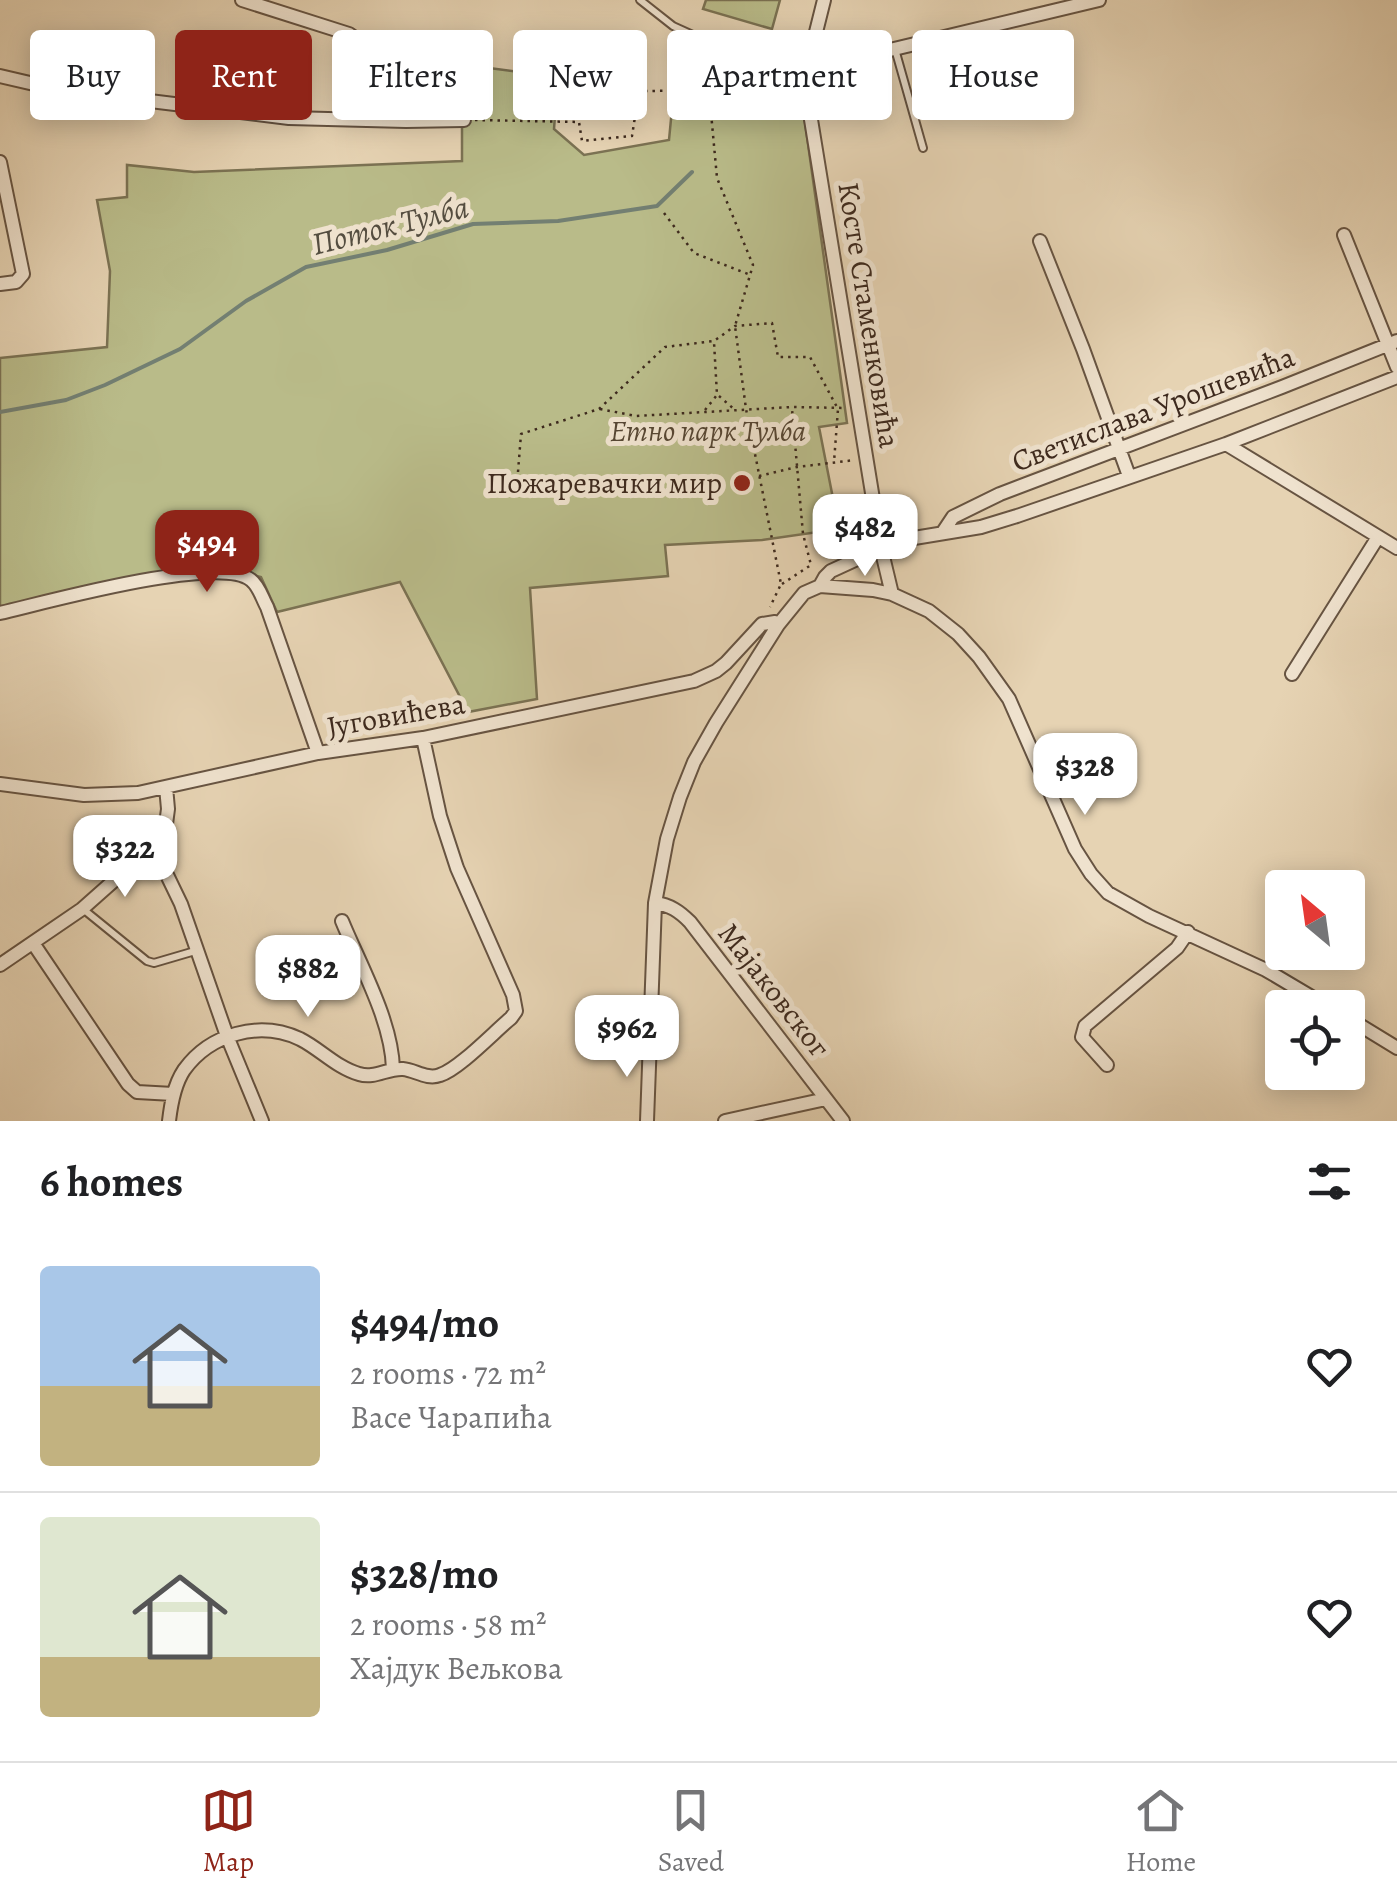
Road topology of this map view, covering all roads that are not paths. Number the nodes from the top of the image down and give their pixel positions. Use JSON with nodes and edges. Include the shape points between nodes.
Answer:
{"nodes":[{"id":1,"x":242,"y":0,"type":"edge"},
{"id":2,"x":640,"y":0,"type":"edge"},
{"id":3,"x":824,"y":0,"type":"edge"},
{"id":4,"x":1098,"y":0,"type":"edge"},
{"id":5,"x":336,"y":30,"type":"edge"},
{"id":6,"x":683,"y":30,"type":"edge"},
{"id":7,"x":816,"y":30,"type":"edge"},
{"id":8,"x":896,"y":49,"type":"junction"},
{"id":9,"x":892,"y":50,"type":"edge"},
{"id":10,"x":0,"y":76,"type":"edge"},
{"id":11,"x":332,"y":120,"type":"edge"},
{"id":12,"x":814,"y":120,"type":"edge"},
{"id":13,"x":923,"y":148,"type":"dead end"},
{"id":14,"x":0,"y":162,"type":"edge"},
{"id":15,"x":1344,"y":235,"type":"dead end"},
{"id":16,"x":1040,"y":241,"type":"dead end"},
{"id":17,"x":0,"y":284,"type":"edge"},
{"id":18,"x":1392,"y":342,"type":"edge"},
{"id":19,"x":1397,"y":368,"type":"edge"},
{"id":20,"x":1397,"y":377,"type":"edge"},
{"id":21,"x":1226,"y":444,"type":"junction"},
{"id":22,"x":1120,"y":449,"type":"junction"},
{"id":23,"x":1130,"y":476,"type":"junction"},
{"id":24,"x":943,"y":532,"type":"junction"},
{"id":25,"x":1378,"y":538,"type":"junction"},
{"id":26,"x":881,"y":548,"type":"junction"},
{"id":27,"x":1397,"y":548,"type":"edge"},
{"id":28,"x":820,"y":586,"type":"junction"},
{"id":29,"x":892,"y":594,"type":"junction"},
{"id":30,"x":0,"y":613,"type":"edge"},
{"id":31,"x":778,"y":625,"type":"junction"},
{"id":32,"x":1292,"y":674,"type":"dead end"},
{"id":33,"x":423,"y":738,"type":"junction"},
{"id":34,"x":318,"y":753,"type":"junction"},
{"id":35,"x":0,"y":784,"type":"edge"},
{"id":36,"x":166,"y":786,"type":"junction"},
{"id":37,"x":152,"y":846,"type":"junction"},
{"id":38,"x":654,"y":903,"type":"junction"},
{"id":39,"x":82,"y":909,"type":"junction"},
{"id":40,"x":342,"y":921,"type":"dead end"},
{"id":41,"x":1188,"y":932,"type":"junction"},
{"id":42,"x":32,"y":944,"type":"junction"},
{"id":43,"x":198,"y":950,"type":"junction"},
{"id":44,"x":0,"y":965,"type":"edge"},
{"id":45,"x":1300,"y":990,"type":"edge"},
{"id":46,"x":1365,"y":1028,"type":"edge"},
{"id":47,"x":227,"y":1036,"type":"junction"},
{"id":48,"x":1397,"y":1048,"type":"edge"},
{"id":49,"x":1108,"y":1065,"type":"dead end"},
{"id":50,"x":393,"y":1069,"type":"junction"},
{"id":51,"x":173,"y":1094,"type":"junction"},
{"id":52,"x":826,"y":1099,"type":"junction"},
{"id":53,"x":170,"y":1121,"type":"edge"},
{"id":54,"x":262,"y":1121,"type":"edge"},
{"id":55,"x":647,"y":1121,"type":"edge"},
{"id":56,"x":725,"y":1121,"type":"edge"},
{"id":57,"x":843,"y":1121,"type":"edge"}],
"edges":[{"from":1,"to":5,"type":"street"},
{"from":2,"to":6,"type":"lane"},
{"from":3,"to":7,"type":"street","name":"Косте Стаменковића"},
{"from":4,"to":8,"type":"street"},
{"from":8,"to":9,"type":"street"},
{"from":8,"to":13,"type":"lane"},
{"from":10,"to":11,"type":"street","via":[[60,90]]},
{"from":12,"to":26,"type":"street","name":"Косте Стаменковића"},
{"from":14,"to":17,"type":"street","via":[[24,274]]},
{"from":15,"to":18,"type":"street"},
{"from":16,"to":22,"type":"street"},
{"from":18,"to":19,"type":"street"},
{"from":18,"to":22,"type":"street","name":"Светислава Урошевића"},
{"from":20,"to":21,"type":"street","name":"Светислава Урошевића"},
{"from":21,"to":23,"type":"street","name":"Светислава Урошевића"},
{"from":21,"to":25,"type":"street"},
{"from":22,"to":23,"type":"street"},
{"from":22,"to":24,"type":"street","name":"Светислава Урошевића","via":[[965,510]]},
{"from":23,"to":24,"type":"street","name":"Светислава Урошевића","via":[[982,527]]},
{"from":24,"to":26,"type":"street","name":"Светислава Урошевића"},
{"from":25,"to":27,"type":"street"},
{"from":25,"to":32,"type":"street"},
{"from":26,"to":28,"type":"street","name":"Светислава Урошевића","via":[[831,572]]},
{"from":26,"to":29,"type":"street","name":"Косте Стаменковића"},
{"from":28,"to":29,"type":"street"},
{"from":28,"to":31,"type":"street","name":"Светислава Урошевића","via":[[804,593]]},
{"from":29,"to":41,"type":"street","via":[[958,634],[1009,699],[1091,874],[1108,893]]},
{"from":30,"to":34,"type":"street","via":[[163,576],[250,579]]},
{"from":31,"to":33,"type":"street","name":"Југовићева","via":[[762,624],[726,663],[694,681]]},
{"from":31,"to":38,"type":"street","name":"Светислава Урошевића","via":[[694,762]]},
{"from":33,"to":34,"type":"street","name":"Југовићева"},
{"from":33,"to":50,"type":"street","via":[[451,851],[516,1011],[440,1075]]},
{"from":34,"to":36,"type":"street","name":"Југовићева"},
{"from":35,"to":36,"type":"street","name":"Југовићева","via":[[84,795]]},
{"from":36,"to":37,"type":"street","via":[[166,824]]},
{"from":37,"to":39,"type":"street"},
{"from":37,"to":43,"type":"street"},
{"from":38,"to":52,"type":"street","name":"Мајаковског","via":[[690,922]]},
{"from":38,"to":55,"type":"street","name":"Светислава Урошевића"},
{"from":39,"to":42,"type":"street"},
{"from":39,"to":43,"type":"lane","via":[[147,962]]},
{"from":40,"to":50,"type":"street","via":[[385,1028]]},
{"from":41,"to":45,"type":"street"},
{"from":41,"to":49,"type":"street","via":[[1085,1026],[1082,1037]]},
{"from":42,"to":44,"type":"street"},
{"from":42,"to":51,"type":"street","via":[[128,1084],[137,1092]]},
{"from":43,"to":47,"type":"street"},
{"from":46,"to":48,"type":"street"},
{"from":47,"to":50,"type":"street","via":[[276,1031],[354,1073]]},
{"from":47,"to":51,"type":"street","via":[[182,1072]]},
{"from":47,"to":54,"type":"street"},
{"from":51,"to":53,"type":"street"},
{"from":52,"to":56,"type":"street"},
{"from":52,"to":57,"type":"street","name":"Мајаковског"}]}
